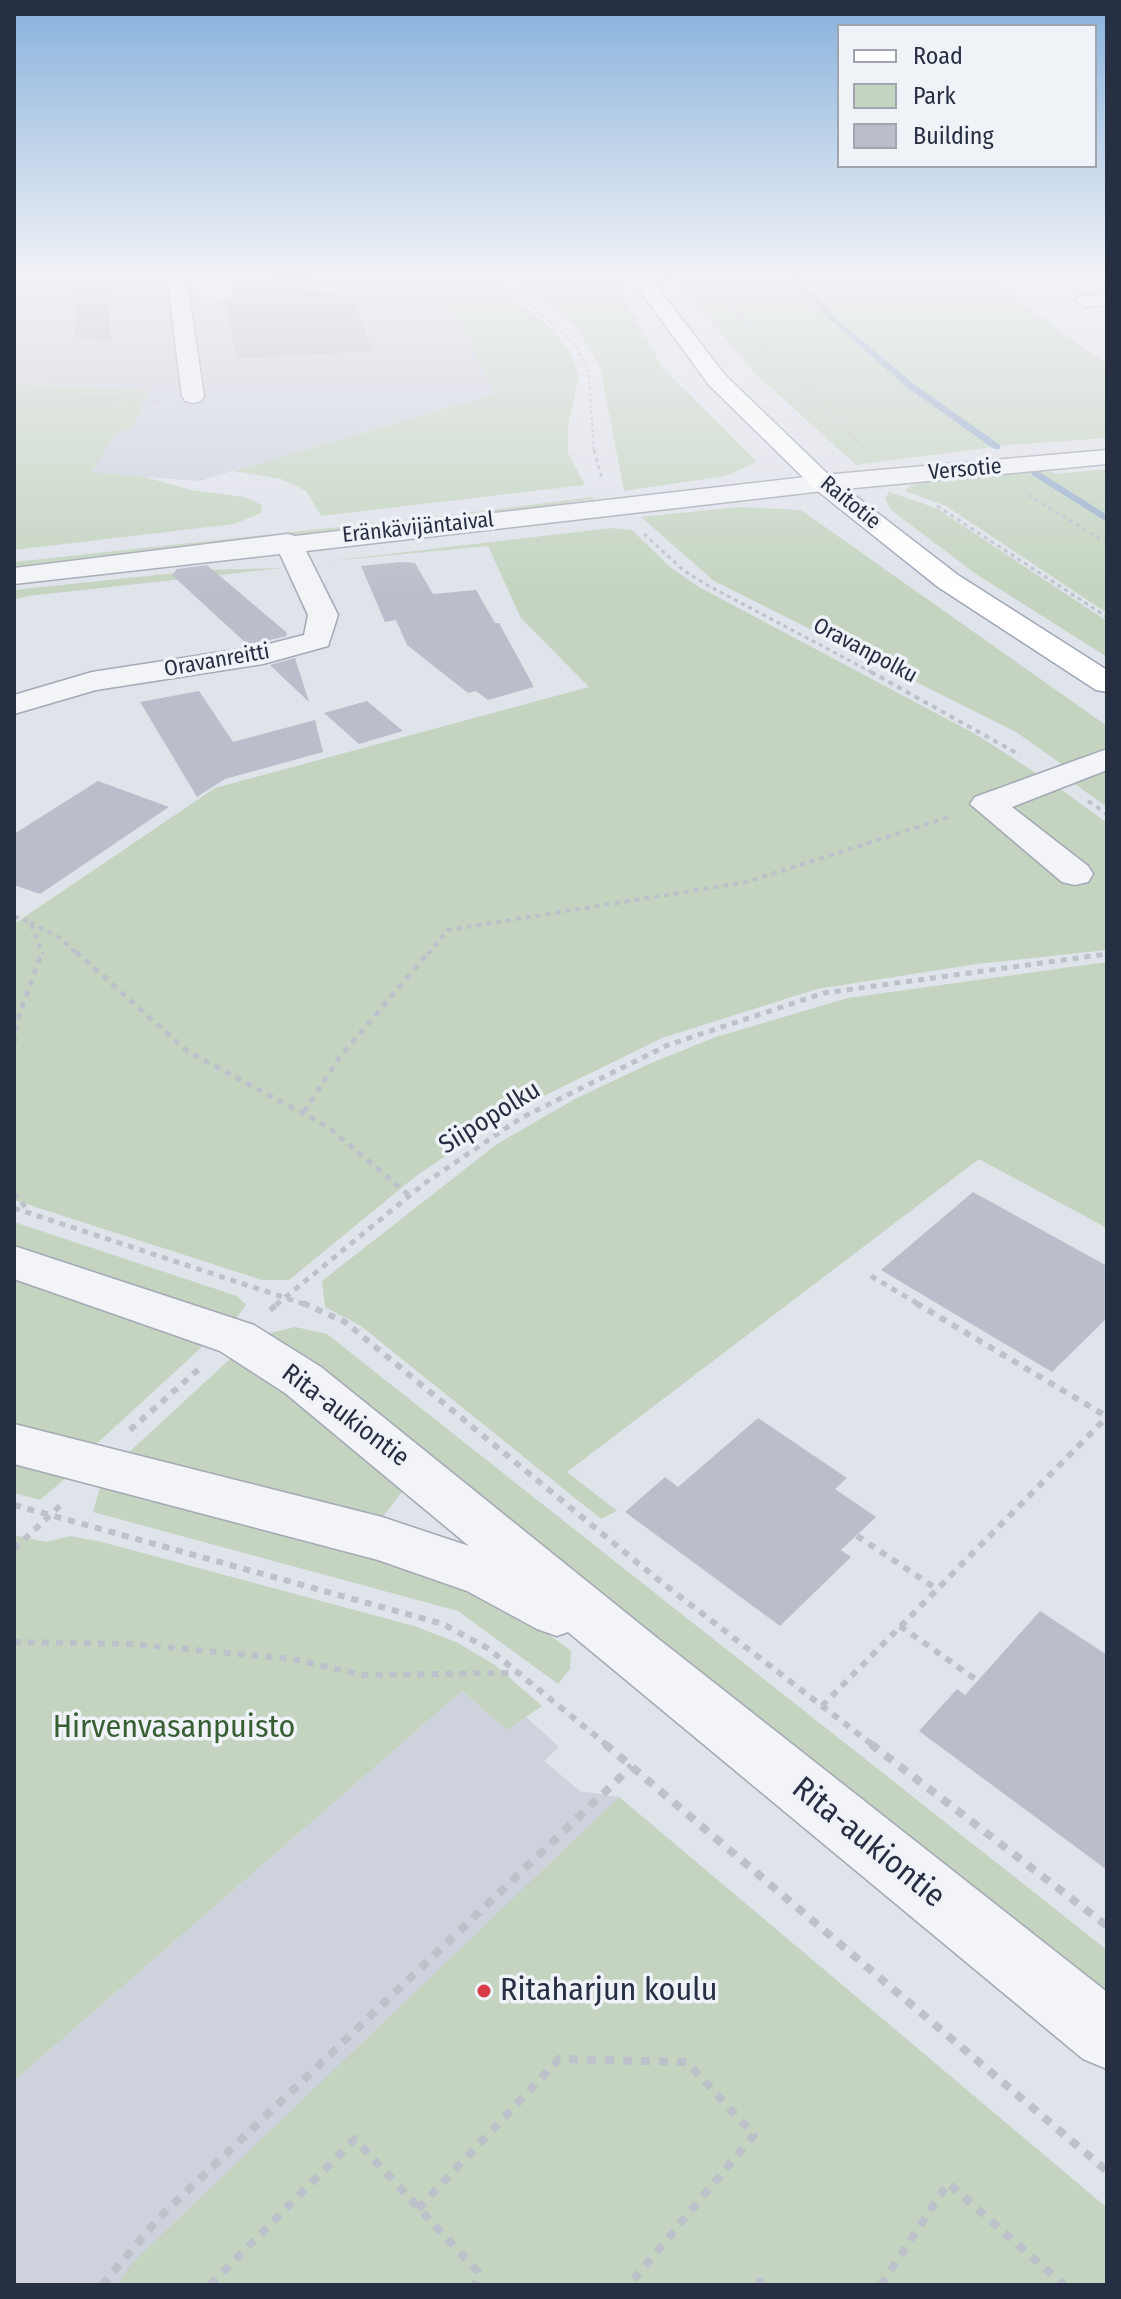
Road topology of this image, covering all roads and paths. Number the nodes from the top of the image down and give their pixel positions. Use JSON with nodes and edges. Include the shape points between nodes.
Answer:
{"nodes":[{"id":1,"x":191,"y":381,"type":"edge"},
{"id":2,"x":589,"y":381,"type":"edge"},
{"id":3,"x":718,"y":381,"type":"edge"},
{"id":4,"x":897,"y":381,"type":"edge"},
{"id":5,"x":14,"y":393,"type":"edge"},
{"id":6,"x":193,"y":396,"type":"joint"},
{"id":7,"x":984,"y":444,"type":"dead end"},
{"id":8,"x":1107,"y":457,"type":"edge"},
{"id":9,"x":823,"y":483,"type":"junction"},
{"id":10,"x":1024,"y":489,"type":"dead end"},
{"id":11,"x":617,"y":507,"type":"junction"},
{"id":12,"x":288,"y":542,"type":"junction"},
{"id":13,"x":1107,"y":543,"type":"edge"},
{"id":14,"x":14,"y":576,"type":"edge"},
{"id":15,"x":1107,"y":683,"type":"edge"},
{"id":16,"x":14,"y":705,"type":"edge"},
{"id":17,"x":1107,"y":759,"type":"edge"},
{"id":18,"x":1054,"y":777,"type":"junction"},
{"id":19,"x":987,"y":804,"type":"junction"},
{"id":20,"x":1107,"y":814,"type":"edge"},
{"id":21,"x":1075,"y":874,"type":"dead end"},
{"id":22,"x":14,"y":916,"type":"edge"},
{"id":23,"x":30,"y":922,"type":"junction"},
{"id":24,"x":1107,"y":954,"type":"edge"},
{"id":25,"x":14,"y":1043,"type":"edge"},
{"id":26,"x":304,"y":1112,"type":"junction"},
{"id":27,"x":14,"y":1193,"type":"edge"},
{"id":28,"x":410,"y":1196,"type":"junction"},
{"id":29,"x":14,"y":1208,"type":"edge"},
{"id":30,"x":31,"y":1214,"type":"junction"},
{"id":31,"x":14,"y":1262,"type":"edge"},
{"id":32,"x":871,"y":1276,"type":"dead end"},
{"id":33,"x":287,"y":1296,"type":"junction"},
{"id":34,"x":237,"y":1338,"type":"junction"},
{"id":35,"x":1107,"y":1417,"type":"edge"},
{"id":36,"x":14,"y":1444,"type":"edge"},
{"id":37,"x":97,"y":1466,"type":"junction"},
{"id":38,"x":14,"y":1505,"type":"edge"},
{"id":39,"x":50,"y":1517,"type":"junction"},
{"id":40,"x":857,"y":1536,"type":"dead end"},
{"id":41,"x":14,"y":1549,"type":"edge"},
{"id":42,"x":937,"y":1589,"type":"junction"},
{"id":43,"x":900,"y":1626,"type":"junction"},
{"id":44,"x":14,"y":1642,"type":"edge"},
{"id":45,"x":630,"y":1650,"type":"junction"},
{"id":46,"x":517,"y":1673,"type":"junction"},
{"id":47,"x":978,"y":1681,"type":"dead end"},
{"id":48,"x":822,"y":1706,"type":"junction"},
{"id":49,"x":632,"y":1766,"type":"junction"},
{"id":50,"x":1107,"y":1926,"type":"edge"},
{"id":51,"x":1107,"y":2035,"type":"edge"},
{"id":52,"x":1107,"y":2171,"type":"edge"},
{"id":53,"x":418,"y":2209,"type":"junction"},
{"id":54,"x":102,"y":2285,"type":"edge"},
{"id":55,"x":210,"y":2285,"type":"edge"},
{"id":56,"x":475,"y":2285,"type":"edge"},
{"id":57,"x":629,"y":2285,"type":"edge"},
{"id":58,"x":886,"y":2285,"type":"edge"},
{"id":59,"x":1064,"y":2285,"type":"edge"}],
"edges":[{"from":1,"to":6,"type":"street"},
{"from":2,"to":11,"type":"path","via":[[595,461]]},
{"from":3,"to":9,"type":"main road","name":"Raitotie"},
{"from":4,"to":7,"type":"path"},
{"from":5,"to":6,"type":"path","via":[[157,402]]},
{"from":8,"to":9,"type":"street","name":"Versotie"},
{"from":9,"to":11,"type":"street","name":"Eränkävijäntaival"},
{"from":9,"to":15,"type":"main road","name":"Raitotie","via":[[948,581]]},
{"from":10,"to":13,"type":"path","via":[[1031,499]]},
{"from":11,"to":12,"type":"street","name":"Eränkävijäntaival"},
{"from":11,"to":18,"type":"path","name":"Oravanpolku","via":[[683,570],[707,585],[987,734]]},
{"from":12,"to":14,"type":"street","name":"Eränkävijäntaival"},
{"from":12,"to":16,"type":"street","name":"Oravanreitti","via":[[323,615],[317,640],[263,655],[92,681]]},
{"from":17,"to":18,"type":"street"},
{"from":18,"to":19,"type":"street"},
{"from":18,"to":20,"type":"path","name":"Oravanpolku"},
{"from":19,"to":21,"type":"street"},
{"from":19,"to":26,"type":"path","via":[[747,882],[448,930],[339,1058]]},
{"from":22,"to":23,"type":"path"},
{"from":23,"to":25,"type":"path","via":[[43,954]]},
{"from":23,"to":26,"type":"path","via":[[60,938],[187,1051]]},
{"from":24,"to":28,"type":"path","name":"Siipopolku","via":[[824,993],[668,1045],[521,1118]]},
{"from":26,"to":28,"type":"path"},
{"from":27,"to":30,"type":"path"},
{"from":28,"to":33,"type":"path","name":"Siipopolku"},
{"from":29,"to":30,"type":"path"},
{"from":30,"to":33,"type":"path"},
{"from":31,"to":34,"type":"street","name":"Rita-aukiontie"},
{"from":32,"to":35,"type":"path"},
{"from":33,"to":34,"type":"path","name":"Siipopolku"},
{"from":33,"to":48,"type":"path","via":[[345,1322],[656,1578]]},
{"from":34,"to":37,"type":"path","name":"Siipopolku","via":[[142,1417]]},
{"from":34,"to":45,"type":"street","name":"Rita-aukiontie","via":[[303,1380]]},
{"from":35,"to":42,"type":"path"},
{"from":36,"to":37,"type":"street","name":"Rita-aukiontie"},
{"from":37,"to":39,"type":"path","name":"Siipopolku"},
{"from":37,"to":45,"type":"street","name":"Rita-aukiontie","via":[[397,1544],[487,1575]]},
{"from":38,"to":39,"type":"path"},
{"from":39,"to":41,"type":"path","name":"Siipopolku"},
{"from":39,"to":46,"type":"path","via":[[443,1624],[489,1649]]},
{"from":40,"to":42,"type":"path"},
{"from":42,"to":43,"type":"path"},
{"from":43,"to":47,"type":"path"},
{"from":43,"to":48,"type":"path"},
{"from":44,"to":46,"type":"path","via":[[131,1644],[293,1659],[363,1675]]},
{"from":45,"to":51,"type":"street","name":"Rita-aukiontie"},
{"from":46,"to":49,"type":"path"},
{"from":48,"to":50,"type":"path"},
{"from":49,"to":52,"type":"path"},
{"from":49,"to":54,"type":"path","via":[[160,2217]]},
{"from":53,"to":55,"type":"path","via":[[355,2139]]},
{"from":53,"to":56,"type":"path","via":[[478,2272]]},
{"from":53,"to":57,"type":"path","via":[[559,2059],[687,2062],[754,2135]]},
{"from":58,"to":59,"type":"path","via":[[883,2282],[948,2183]]}]}
